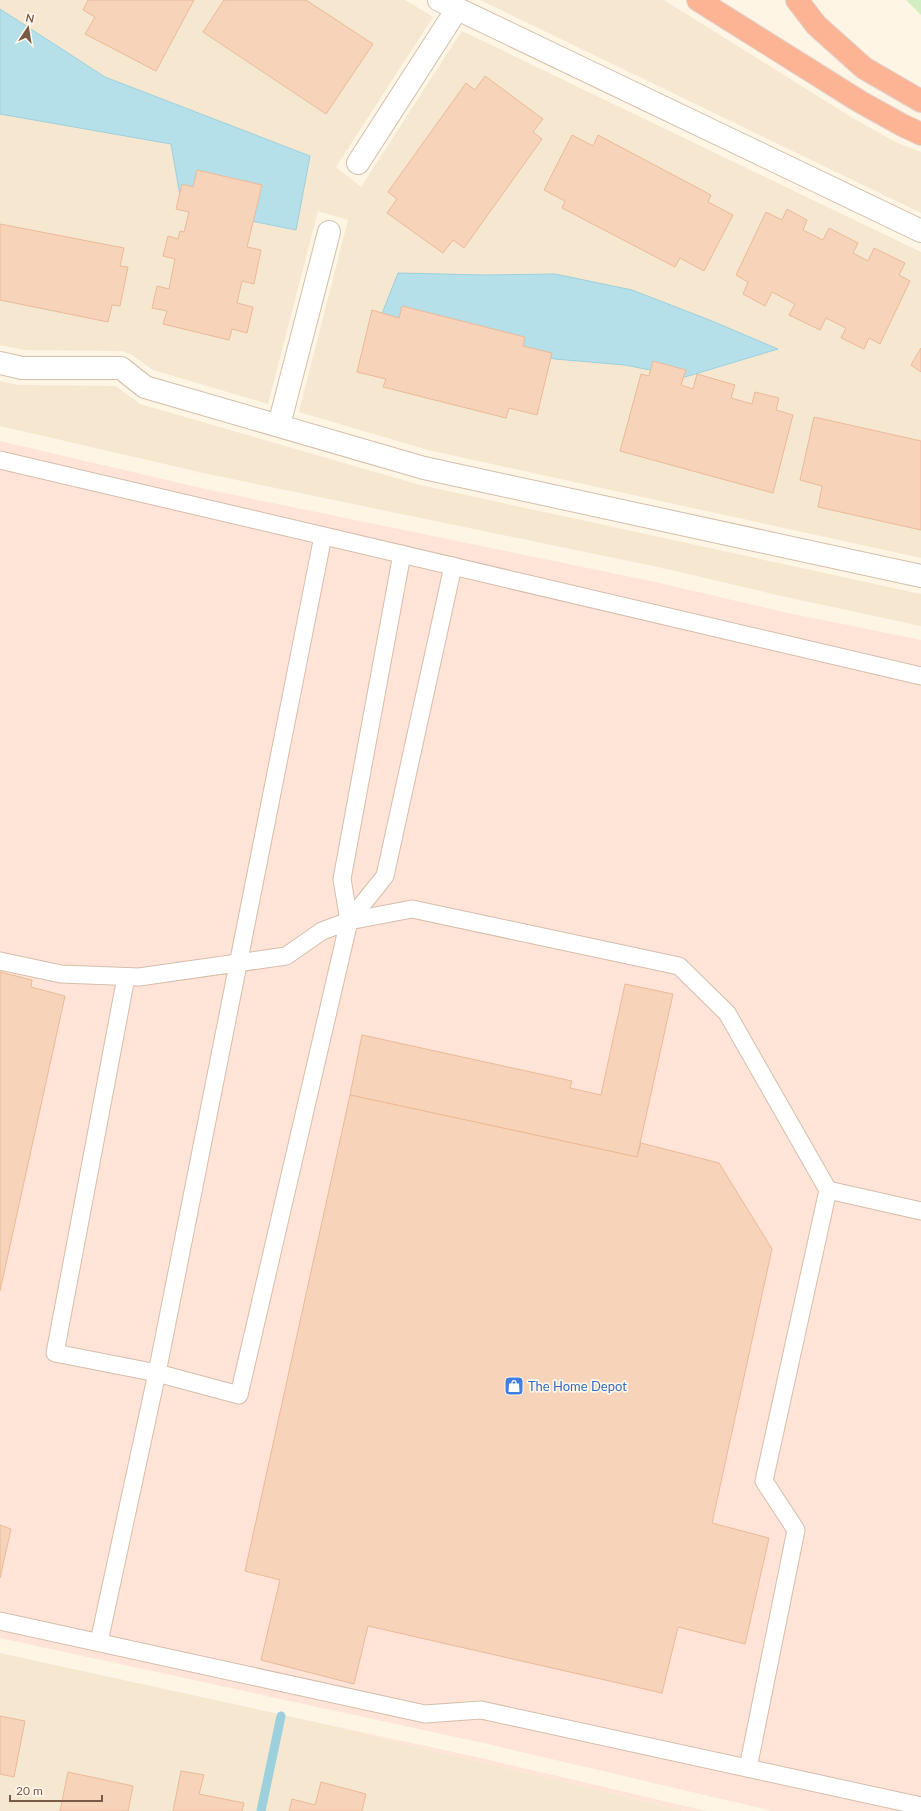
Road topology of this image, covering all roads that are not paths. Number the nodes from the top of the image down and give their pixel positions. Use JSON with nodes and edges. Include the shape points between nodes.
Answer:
{"nodes":[{"id":1,"x":698,"y":0,"type":"edge"},
{"id":2,"x":797,"y":0,"type":"edge"},
{"id":3,"x":448,"y":4,"type":"edge"},
{"id":4,"x":921,"y":101,"type":"edge"},
{"id":5,"x":921,"y":134,"type":"edge"},
{"id":6,"x":358,"y":163,"type":"dead end"},
{"id":7,"x":921,"y":231,"type":"edge"},
{"id":8,"x":329,"y":232,"type":"dead end"},
{"id":9,"x":0,"y":363,"type":"edge"},
{"id":10,"x":279,"y":425,"type":"junction"},
{"id":11,"x":0,"y":460,"type":"edge"},
{"id":12,"x":323,"y":536,"type":"junction"},
{"id":13,"x":402,"y":554,"type":"junction"},
{"id":14,"x":453,"y":566,"type":"junction"},
{"id":15,"x":921,"y":576,"type":"edge"},
{"id":16,"x":921,"y":676,"type":"edge"},
{"id":17,"x":349,"y":921,"type":"junction"},
{"id":18,"x":0,"y":961,"type":"edge"},
{"id":19,"x":238,"y":963,"type":"junction"},
{"id":20,"x":126,"y":977,"type":"junction"},
{"id":21,"x":828,"y":1190,"type":"junction"},
{"id":22,"x":921,"y":1211,"type":"edge"},
{"id":23,"x":157,"y":1373,"type":"junction"},
{"id":24,"x":0,"y":1621,"type":"edge"},
{"id":25,"x":99,"y":1642,"type":"junction"},
{"id":26,"x":748,"y":1768,"type":"junction"},
{"id":27,"x":921,"y":1806,"type":"edge"}],
"edges":[{"from":1,"to":5,"type":"highway","via":[[859,101]]},
{"from":2,"to":4,"type":"highway","via":[[816,25],[864,68]]},
{"from":3,"to":6,"type":"street"},
{"from":3,"to":7,"type":"street"},
{"from":8,"to":10,"type":"street"},
{"from":9,"to":10,"type":"street","via":[[22,368],[121,368],[145,387]]},
{"from":10,"to":15,"type":"street","via":[[424,468]]},
{"from":11,"to":12,"type":"lane"},
{"from":12,"to":13,"type":"lane"},
{"from":12,"to":19,"type":"lane"},
{"from":13,"to":14,"type":"lane"},
{"from":13,"to":17,"type":"lane","via":[[342,880]]},
{"from":14,"to":16,"type":"lane"},
{"from":14,"to":17,"type":"lane","via":[[385,876]]},
{"from":17,"to":19,"type":"lane","via":[[322,931],[286,956]]},
{"from":17,"to":21,"type":"lane","via":[[412,909],[679,966],[727,1013]]},
{"from":17,"to":23,"type":"lane","via":[[239,1395]]},
{"from":18,"to":20,"type":"lane","via":[[61,974]]},
{"from":19,"to":20,"type":"lane"},
{"from":19,"to":23,"type":"lane"},
{"from":20,"to":23,"type":"lane","via":[[55,1353]]},
{"from":21,"to":22,"type":"lane"},
{"from":21,"to":26,"type":"lane","via":[[764,1481],[796,1530]]},
{"from":23,"to":25,"type":"lane"},
{"from":24,"to":25,"type":"lane"},
{"from":25,"to":26,"type":"lane","via":[[425,1714],[480,1710]]},
{"from":26,"to":27,"type":"lane"}]}
